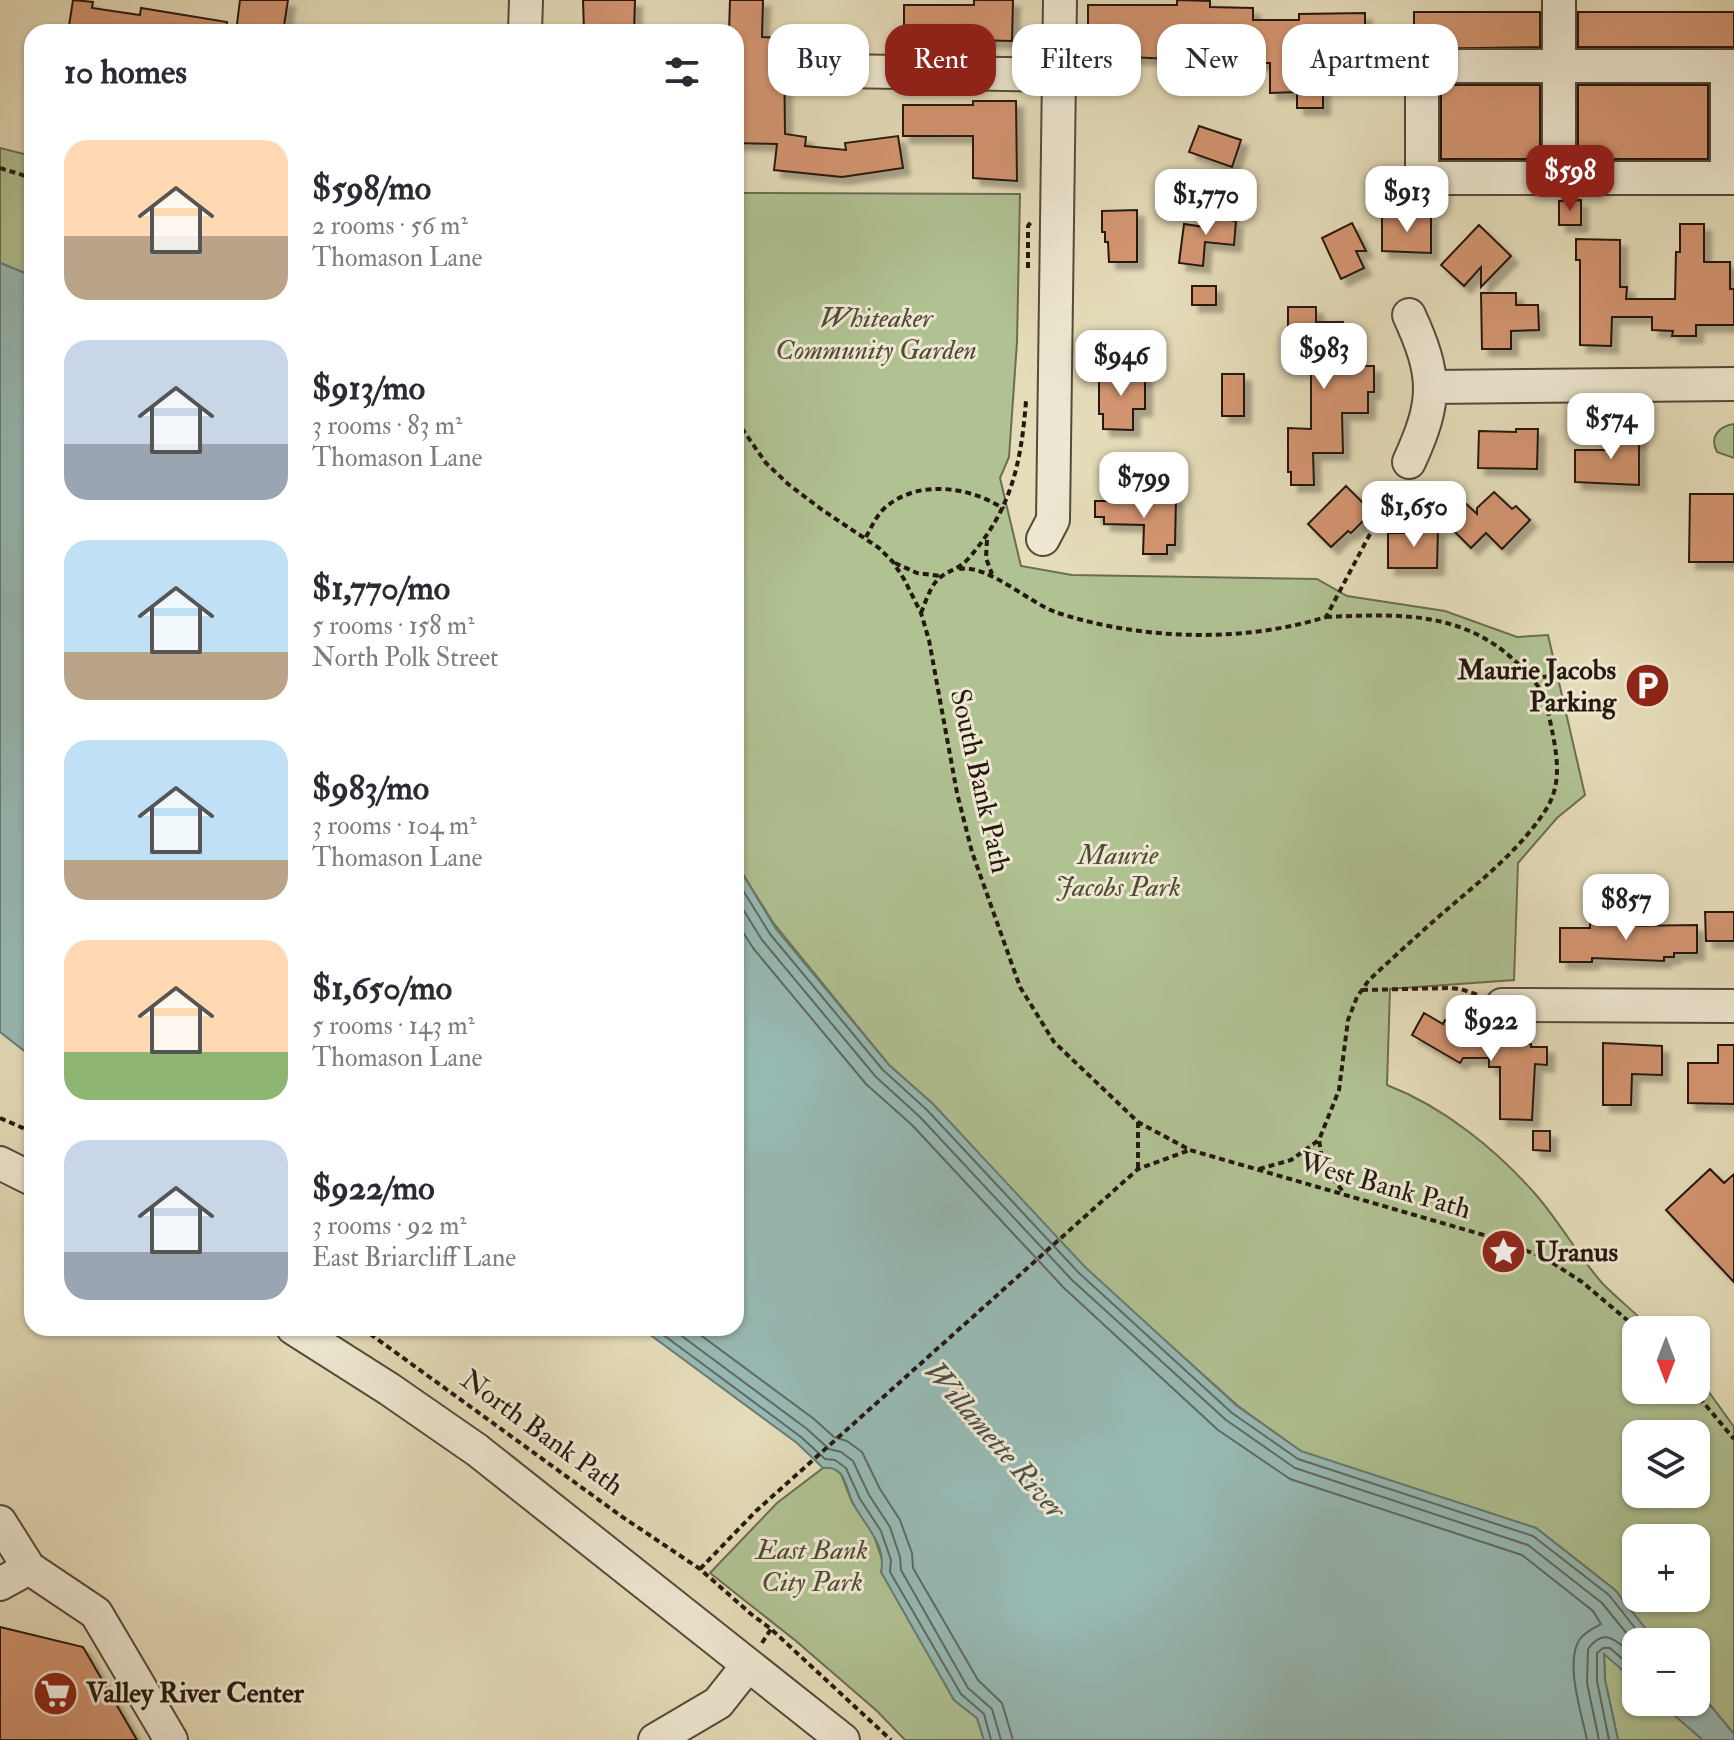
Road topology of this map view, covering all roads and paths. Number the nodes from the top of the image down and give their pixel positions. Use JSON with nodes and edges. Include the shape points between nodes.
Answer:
{"nodes":[{"id":1,"x":526,"y":0,"type":"edge"},
{"id":2,"x":1060,"y":0,"type":"edge"},
{"id":3,"x":1559,"y":0,"type":"edge"},
{"id":4,"x":525,"y":24,"type":"edge"},
{"id":5,"x":1060,"y":24,"type":"edge"},
{"id":6,"x":1559,"y":65,"type":"junction"},
{"id":7,"x":1730,"y":66,"type":"edge"},
{"id":8,"x":869,"y":71,"type":"edge"},
{"id":9,"x":1012,"y":74,"type":"edge"},
{"id":10,"x":1059,"y":96,"type":"edge"},
{"id":11,"x":0,"y":168,"type":"edge"},
{"id":12,"x":24,"y":176,"type":"edge"},
{"id":13,"x":1559,"y":178,"type":"junction"},
{"id":14,"x":1730,"y":178,"type":"edge"},
{"id":15,"x":1057,"y":194,"type":"junction"},
{"id":16,"x":1028,"y":269,"type":"dead end"},
{"id":17,"x":1409,"y":315,"type":"dead end"},
{"id":18,"x":1734,"y":384,"type":"edge"},
{"id":19,"x":1432,"y":387,"type":"junction"},
{"id":20,"x":1026,"y":398,"type":"dead end"},
{"id":21,"x":744,"y":431,"type":"edge"},
{"id":22,"x":1409,"y":462,"type":"joint"},
{"id":23,"x":1004,"y":509,"type":"junction"},
{"id":24,"x":987,"y":536,"type":"junction"},
{"id":25,"x":866,"y":537,"type":"junction"},
{"id":26,"x":1043,"y":539,"type":"dead end"},
{"id":27,"x":893,"y":562,"type":"junction"},
{"id":28,"x":959,"y":569,"type":"junction"},
{"id":29,"x":942,"y":576,"type":"junction"},
{"id":30,"x":993,"y":576,"type":"junction"},
{"id":31,"x":921,"y":613,"type":"junction"},
{"id":32,"x":1326,"y":617,"type":"junction"},
{"id":33,"x":1570,"y":672,"type":"dead end"},
{"id":34,"x":1533,"y":679,"type":"junction"},
{"id":35,"x":1362,"y":990,"type":"junction"},
{"id":36,"x":1502,"y":1005,"type":"joint"},
{"id":37,"x":1734,"y":1006,"type":"edge"},
{"id":38,"x":0,"y":1118,"type":"edge"},
{"id":39,"x":1138,"y":1122,"type":"junction"},
{"id":40,"x":24,"y":1128,"type":"edge"},
{"id":41,"x":1319,"y":1140,"type":"junction"},
{"id":42,"x":1190,"y":1150,"type":"junction"},
{"id":43,"x":0,"y":1163,"type":"edge"},
{"id":44,"x":1138,"y":1169,"type":"junction"},
{"id":45,"x":1257,"y":1169,"type":"junction"},
{"id":46,"x":24,"y":1175,"type":"edge"},
{"id":47,"x":1346,"y":1195,"type":"junction"},
{"id":48,"x":1622,"y":1316,"type":"edge"},
{"id":49,"x":306,"y":1336,"type":"edge"},
{"id":50,"x":373,"y":1336,"type":"edge"},
{"id":51,"x":1705,"y":1404,"type":"edge"},
{"id":52,"x":1734,"y":1439,"type":"edge"},
{"id":53,"x":0,"y":1522,"type":"edge"},
{"id":54,"x":29,"y":1568,"type":"junction"},
{"id":55,"x":700,"y":1569,"type":"junction"},
{"id":56,"x":0,"y":1584,"type":"edge"},
{"id":57,"x":748,"y":1665,"type":"junction"},
{"id":58,"x":171,"y":1740,"type":"edge"},
{"id":59,"x":655,"y":1740,"type":"edge"},
{"id":60,"x":843,"y":1740,"type":"edge"},
{"id":61,"x":891,"y":1740,"type":"edge"}],
"edges":[{"from":1,"to":4,"type":"street"},
{"from":2,"to":5,"type":"street"},
{"from":3,"to":6,"type":"street"},
{"from":6,"to":7,"type":"street"},
{"from":6,"to":13,"type":"street"},
{"from":6,"to":13,"type":"street","via":[[1422,66],[1422,178]]},
{"from":7,"to":14,"type":"street"},
{"from":8,"to":9,"type":"street"},
{"from":10,"to":15,"type":"street"},
{"from":11,"to":12,"type":"path"},
{"from":13,"to":14,"type":"street"},
{"from":15,"to":16,"type":"path","via":[[1028,226]]},
{"from":15,"to":26,"type":"street","via":[[1053,520]]},
{"from":17,"to":19,"type":"street"},
{"from":18,"to":19,"type":"street"},
{"from":19,"to":22,"type":"street","via":[[1428,415]]},
{"from":20,"to":23,"type":"path","via":[[1019,456]]},
{"from":21,"to":25,"type":"path","name":"South Bank Path","via":[[788,484]]},
{"from":22,"to":32,"type":"path"},
{"from":23,"to":24,"type":"path"},
{"from":23,"to":25,"type":"path","via":[[963,491],[911,493],[886,507]]},
{"from":24,"to":28,"type":"path"},
{"from":24,"to":30,"type":"path"},
{"from":25,"to":27,"type":"path","name":"South Bank Path"},
{"from":27,"to":29,"type":"path"},
{"from":27,"to":31,"type":"path","name":"South Bank Path"},
{"from":28,"to":29,"type":"path"},
{"from":28,"to":30,"type":"path"},
{"from":29,"to":31,"type":"path"},
{"from":30,"to":32,"type":"path","via":[[1055,612],[1138,631],[1201,635],[1271,630]]},
{"from":31,"to":39,"type":"path","name":"South Bank Path","via":[[972,852],[1020,987],[1054,1042]]},
{"from":32,"to":34,"type":"path","via":[[1422,616],[1444,622],[1500,648]]},
{"from":33,"to":34,"type":"path"},
{"from":34,"to":35,"type":"path","via":[[1548,714],[1559,768],[1546,810],[1487,875]]},
{"from":35,"to":36,"type":"path","via":[[1461,989]]},
{"from":35,"to":41,"type":"path","via":[[1348,1020],[1339,1090]]},
{"from":36,"to":37,"type":"street"},
{"from":38,"to":40,"type":"path"},
{"from":39,"to":42,"type":"path","name":"South Bank Path"},
{"from":39,"to":44,"type":"path"},
{"from":41,"to":45,"type":"path","via":[[1291,1160]]},
{"from":41,"to":47,"type":"path","via":[[1323,1165]]},
{"from":42,"to":44,"type":"path"},
{"from":42,"to":45,"type":"path","name":"West Bank Path"},
{"from":43,"to":46,"type":"street"},
{"from":44,"to":55,"type":"path","via":[[756,1511]]},
{"from":45,"to":47,"type":"path","name":"West Bank Path"},
{"from":47,"to":48,"type":"path","name":"West Bank Path","via":[[1545,1258]]},
{"from":49,"to":57,"type":"street","via":[[477,1450]]},
{"from":50,"to":55,"type":"path","name":"North Bank Path"},
{"from":51,"to":52,"type":"path"},
{"from":53,"to":54,"type":"street"},
{"from":54,"to":56,"type":"street"},
{"from":54,"to":58,"type":"street","via":[[96,1613]]},
{"from":55,"to":61,"type":"path","name":"North Bank Path"},
{"from":57,"to":59,"type":"street","via":[[718,1703]]},
{"from":57,"to":60,"type":"street"}]}
